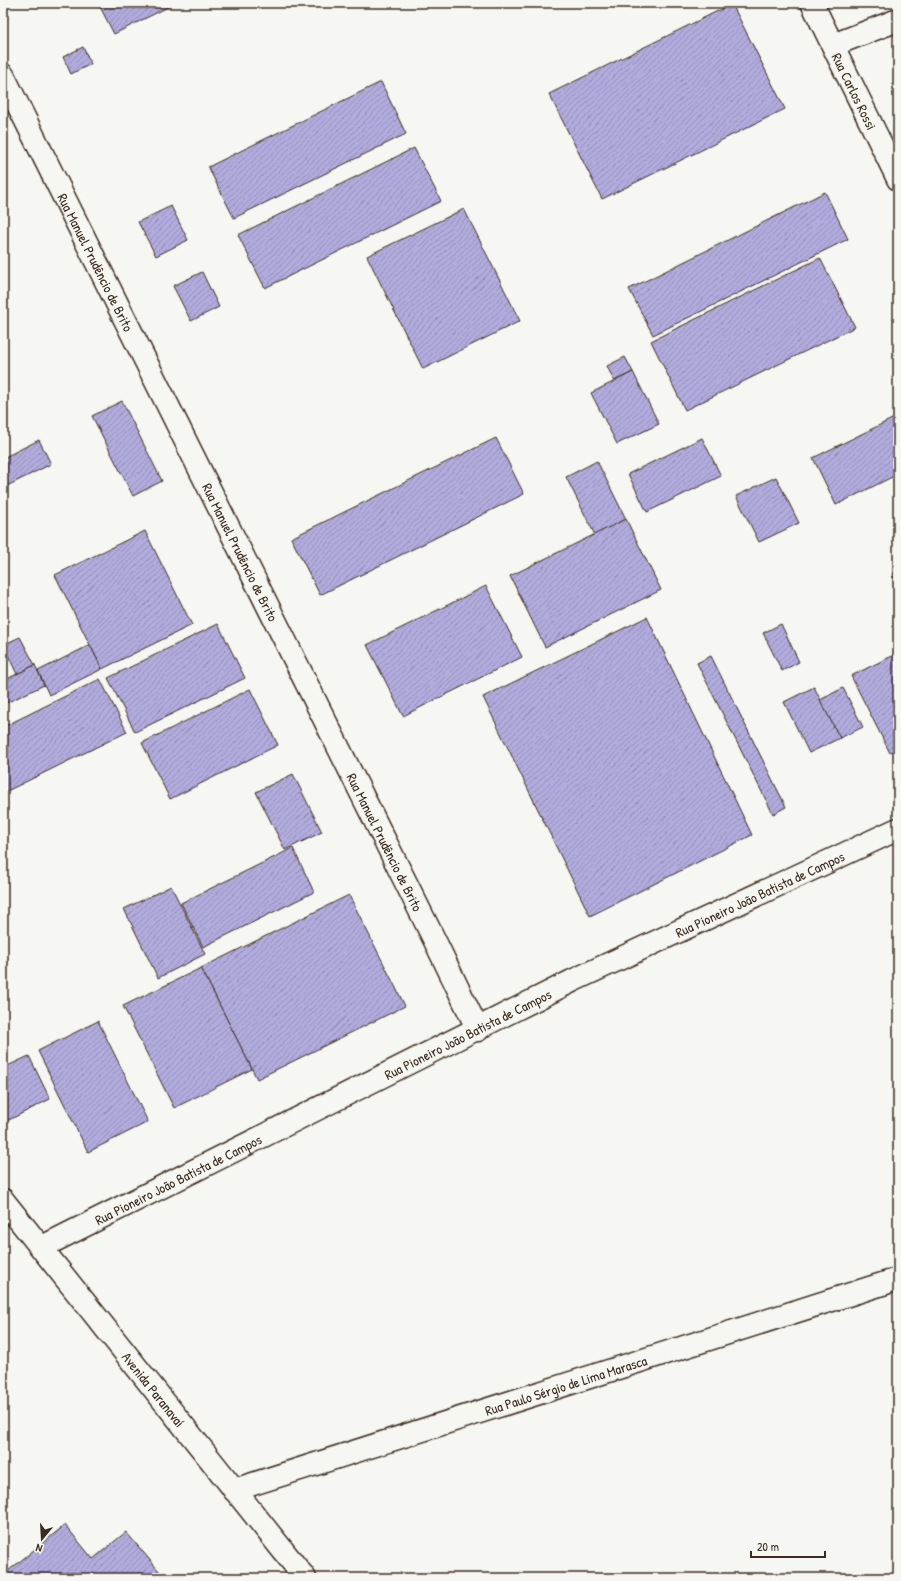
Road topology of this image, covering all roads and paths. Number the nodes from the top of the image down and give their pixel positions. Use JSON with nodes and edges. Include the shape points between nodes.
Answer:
{"nodes":[{"id":1,"x":812,"y":3,"type":"edge"},
{"id":2,"x":898,"y":20,"type":"edge"},
{"id":3,"x":833,"y":46,"type":"junction"},
{"id":4,"x":3,"y":75,"type":"edge"},
{"id":5,"x":898,"y":179,"type":"edge"},
{"id":6,"x":898,"y":829,"type":"edge"},
{"id":7,"x":478,"y":1030,"type":"junction"},
{"id":8,"x":3,"y":1200,"type":"edge"},
{"id":9,"x":42,"y":1247,"type":"junction"},
{"id":10,"x":898,"y":1279,"type":"edge"},
{"id":11,"x":234,"y":1490,"type":"junction"},
{"id":12,"x":305,"y":1578,"type":"edge"}],
"edges":[{"from":1,"to":3,"type":"street","name":"Rua Carlos Rossi"},
{"from":2,"to":3,"type":"street"},
{"from":3,"to":5,"type":"street","name":"Rua Carlos Rossi"},
{"from":4,"to":7,"type":"street","name":"Rua Manuel Prudêncio de Brito"},
{"from":6,"to":7,"type":"street","name":"Rua Pioneiro João Batista de Campos","via":[[572,981]]},
{"from":7,"to":9,"type":"street","name":"Rua Pioneiro João Batista de Campos"},
{"from":8,"to":9,"type":"street","name":"Avenida Paranavaí"},
{"from":9,"to":11,"type":"street","name":"Avenida Paranavaí"},
{"from":10,"to":11,"type":"street","name":"Rua Paulo Sérgio de Lima Marasca"},
{"from":11,"to":12,"type":"street","name":"Avenida Paranavaí"}]}
